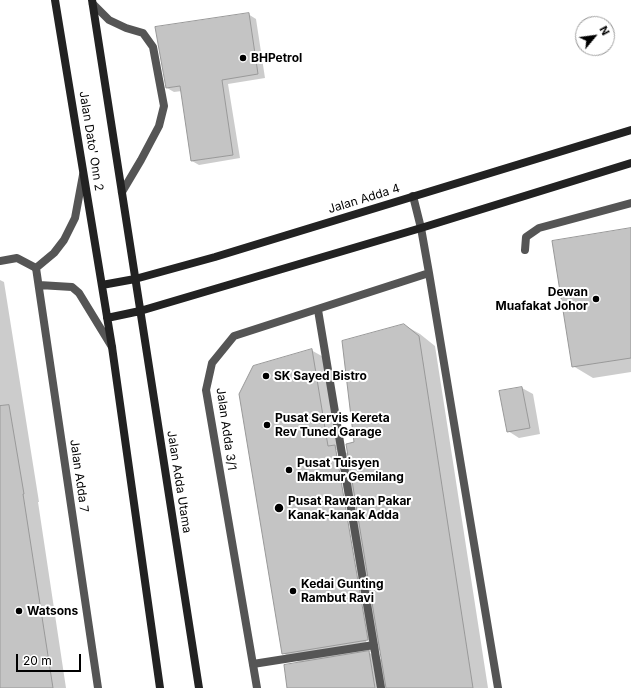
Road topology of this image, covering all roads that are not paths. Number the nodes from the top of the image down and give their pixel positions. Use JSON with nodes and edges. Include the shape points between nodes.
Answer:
{"nodes":[{"id":1,"x":56,"y":0,"type":"edge"},
{"id":2,"x":92,"y":2,"type":"edge"},
{"id":3,"x":631,"y":130,"type":"edge"},
{"id":4,"x":631,"y":163,"type":"edge"},
{"id":5,"x":83,"y":171,"type":"junction"},
{"id":6,"x":122,"y":192,"type":"junction"},
{"id":7,"x":413,"y":196,"type":"junction"},
{"id":8,"x":631,"y":203,"type":"edge"},
{"id":9,"x":421,"y":228,"type":"junction"},
{"id":10,"x":525,"y":250,"type":"dead end"},
{"id":11,"x":0,"y":261,"type":"edge"},
{"id":12,"x":36,"y":268,"type":"junction"},
{"id":13,"x":429,"y":273,"type":"junction"},
{"id":14,"x":135,"y":279,"type":"junction"},
{"id":15,"x":39,"y":285,"type":"junction"},
{"id":16,"x":102,"y":285,"type":"junction"},
{"id":17,"x":318,"y":310,"type":"junction"},
{"id":18,"x":140,"y":311,"type":"junction"},
{"id":19,"x":107,"y":318,"type":"junction"},
{"id":20,"x":112,"y":347,"type":"junction"},
{"id":21,"x":374,"y":645,"type":"junction"},
{"id":22,"x":253,"y":664,"type":"junction"},
{"id":23,"x":98,"y":688,"type":"edge"},
{"id":24,"x":160,"y":688,"type":"edge"},
{"id":25,"x":199,"y":688,"type":"edge"},
{"id":26,"x":257,"y":688,"type":"edge"},
{"id":27,"x":381,"y":688,"type":"edge"},
{"id":28,"x":498,"y":688,"type":"edge"}],
"edges":[{"from":1,"to":5,"type":"main road","name":"Jalan Dato' Onn 2"},
{"from":2,"to":6,"type":"main road","name":"Jalan Dato' Onn 2"},
{"from":2,"to":6,"type":"street","via":[[109,20],[143,33],[153,47],[164,106],[159,126]]},
{"from":3,"to":7,"type":"main road","name":"Jalan Adda 4"},
{"from":4,"to":9,"type":"main road"},
{"from":5,"to":12,"type":"street","via":[[75,218],[54,253]]},
{"from":5,"to":16,"type":"main road","name":"Jalan Dato' Onn 2"},
{"from":6,"to":14,"type":"main road","name":"Jalan Dato' Onn 2"},
{"from":7,"to":9,"type":"street"},
{"from":7,"to":14,"type":"main road","name":"Jalan Adda 4"},
{"from":8,"to":10,"type":"street","via":[[539,228],[526,238]]},
{"from":9,"to":13,"type":"street"},
{"from":9,"to":18,"type":"main road"},
{"from":11,"to":12,"type":"street","via":[[18,258]]},
{"from":12,"to":15,"type":"street","name":"Jalan Adda 7"},
{"from":13,"to":17,"type":"street","name":"Jalan Adda 3/1"},
{"from":13,"to":28,"type":"street"},
{"from":14,"to":16,"type":"main road","name":"Jalan Adda 4"},
{"from":14,"to":18,"type":"main road","name":"Jalan Adda Utama"},
{"from":15,"to":20,"type":"street","via":[[72,287]]},
{"from":15,"to":23,"type":"street","name":"Jalan Adda 7"},
{"from":16,"to":19,"type":"main road"},
{"from":17,"to":21,"type":"street"},
{"from":17,"to":22,"type":"street","name":"Jalan Adda 3/1","via":[[234,336],[212,363],[206,390]]},
{"from":18,"to":19,"type":"main road"},
{"from":18,"to":25,"type":"main road","name":"Jalan Adda Utama"},
{"from":19,"to":20,"type":"main road"},
{"from":20,"to":24,"type":"main road"},
{"from":21,"to":22,"type":"street"},
{"from":21,"to":27,"type":"street"},
{"from":22,"to":26,"type":"street","name":"Jalan Adda 3/1"}]}
